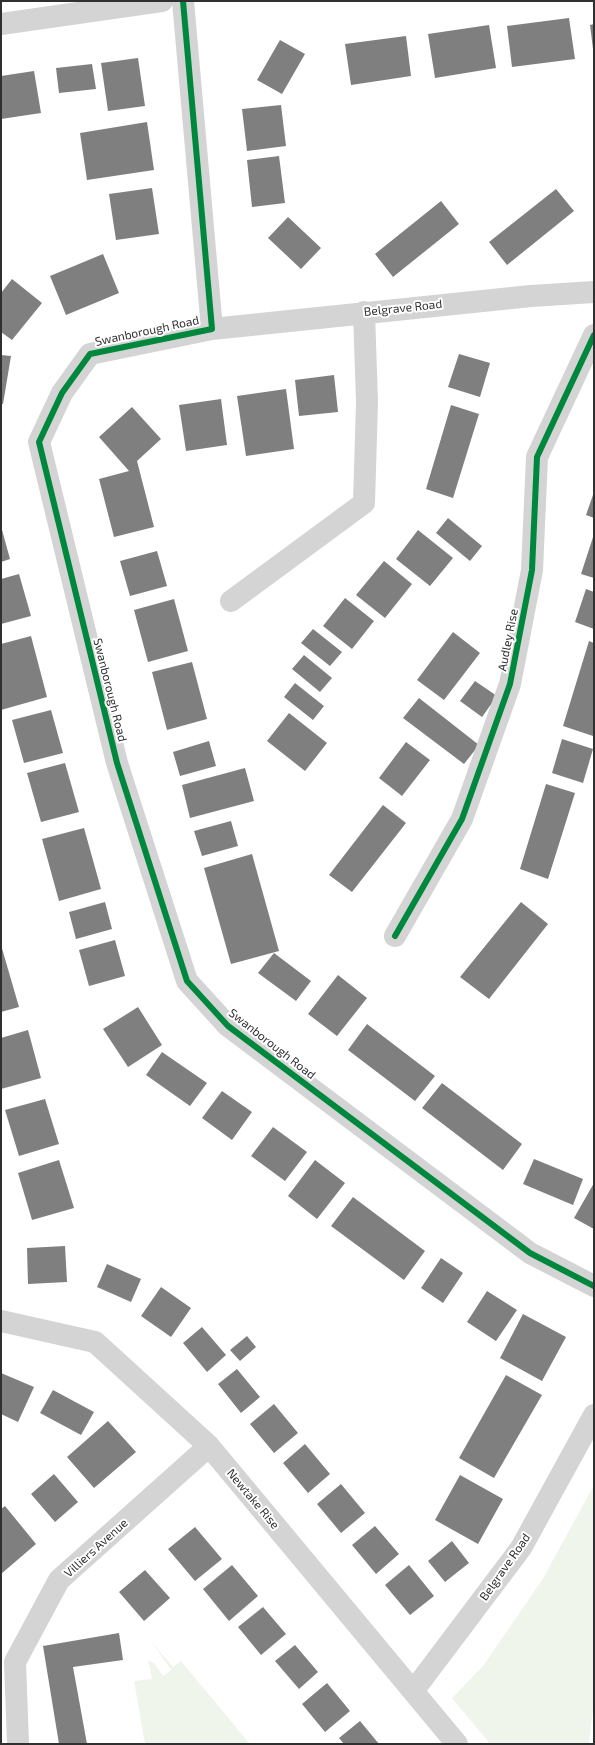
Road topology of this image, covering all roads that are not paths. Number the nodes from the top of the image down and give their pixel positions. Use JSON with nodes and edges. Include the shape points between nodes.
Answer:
{"nodes":[{"id":1,"x":162,"y":1,"type":"edge"},
{"id":2,"x":183,"y":1,"type":"edge"},
{"id":3,"x":1,"y":24,"type":"edge"},
{"id":4,"x":594,"y":292,"type":"edge"},
{"id":5,"x":364,"y":312,"type":"junction"},
{"id":6,"x":212,"y":329,"type":"junction"},
{"id":7,"x":594,"y":335,"type":"edge"},
{"id":8,"x":231,"y":601,"type":"dead end"},
{"id":9,"x":395,"y":936,"type":"dead end"},
{"id":10,"x":594,"y":1286,"type":"edge"},
{"id":11,"x":1,"y":1321,"type":"edge"},
{"id":12,"x":594,"y":1415,"type":"edge"},
{"id":13,"x":209,"y":1446,"type":"junction"},
{"id":14,"x":414,"y":1690,"type":"junction"},
{"id":15,"x":18,"y":1744,"type":"edge"},
{"id":16,"x":457,"y":1744,"type":"edge"}],
"edges":[{"from":1,"to":3,"type":"street"},
{"from":2,"to":6,"type":"street","name":"Swanborough Road"},
{"from":4,"to":5,"type":"street","name":"Belgrave Road"},
{"from":5,"to":6,"type":"street","name":"Belgrave Road"},
{"from":5,"to":8,"type":"street","via":[[367,402],[364,503]]},
{"from":6,"to":10,"type":"street","name":"Swanborough Road","via":[[90,354],[62,393],[39,442],[117,763],[187,981],[228,1026],[523,1248]]},
{"from":7,"to":9,"type":"street","name":"Audley Rise","via":[[537,457],[532,570],[510,684],[462,819]]},
{"from":11,"to":13,"type":"street","name":"Newtake Rise","via":[[95,1342]]},
{"from":12,"to":14,"type":"street","name":"Belgrave Road","via":[[521,1548]]},
{"from":13,"to":14,"type":"street","name":"Newtake Rise"},
{"from":13,"to":15,"type":"street","name":"Villiers Avenue","via":[[59,1580],[16,1662]]},
{"from":14,"to":16,"type":"street","name":"Newtake Rise"}]}
